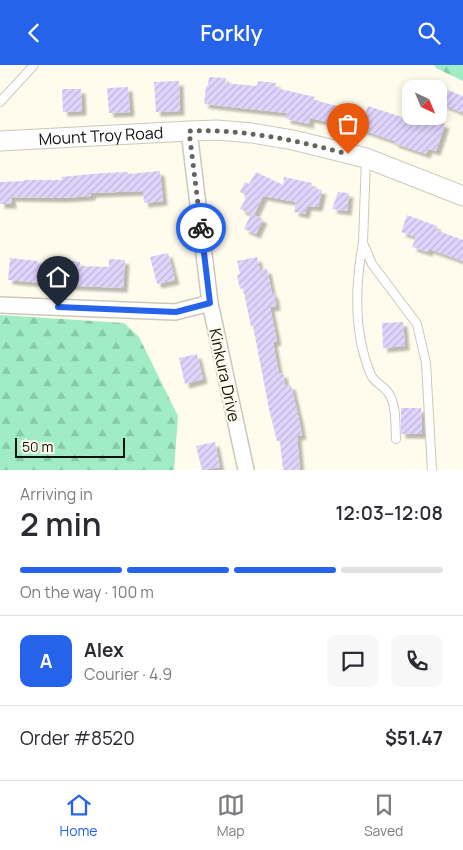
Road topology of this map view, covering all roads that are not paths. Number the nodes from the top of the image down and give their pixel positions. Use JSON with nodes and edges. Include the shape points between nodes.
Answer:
{"nodes":[{"id":1,"x":34,"y":65,"type":"edge"},
{"id":2,"x":0,"y":102,"type":"edge"},
{"id":3,"x":189,"y":131,"type":"junction"},
{"id":4,"x":0,"y":141,"type":"edge"},
{"id":5,"x":366,"y":158,"type":"junction"},
{"id":6,"x":463,"y":196,"type":"edge"},
{"id":7,"x":363,"y":243,"type":"junction"},
{"id":8,"x":210,"y":303,"type":"junction"},
{"id":9,"x":0,"y":305,"type":"edge"},
{"id":10,"x":396,"y":439,"type":"dead end"},
{"id":11,"x":246,"y":470,"type":"edge"},
{"id":12,"x":432,"y":470,"type":"edge"}],
"edges":[{"from":1,"to":2,"type":"lane"},
{"from":3,"to":4,"type":"street","name":"Mount Troy Road"},
{"from":3,"to":5,"type":"street","name":"Mount Troy Road","via":[[252,133]]},
{"from":3,"to":8,"type":"street","name":"Kinkura Drive"},
{"from":5,"to":6,"type":"street","name":"Mount Troy Road"},
{"from":5,"to":7,"type":"lane"},
{"from":7,"to":10,"type":"lane","via":[[358,270],[360,336],[371,377],[388,391],[394,407]]},
{"from":7,"to":12,"type":"lane","via":[[372,264],[417,324],[426,363]]},
{"from":8,"to":9,"type":"street","via":[[176,312]]},
{"from":8,"to":11,"type":"street","name":"Kinkura Drive"}]}
